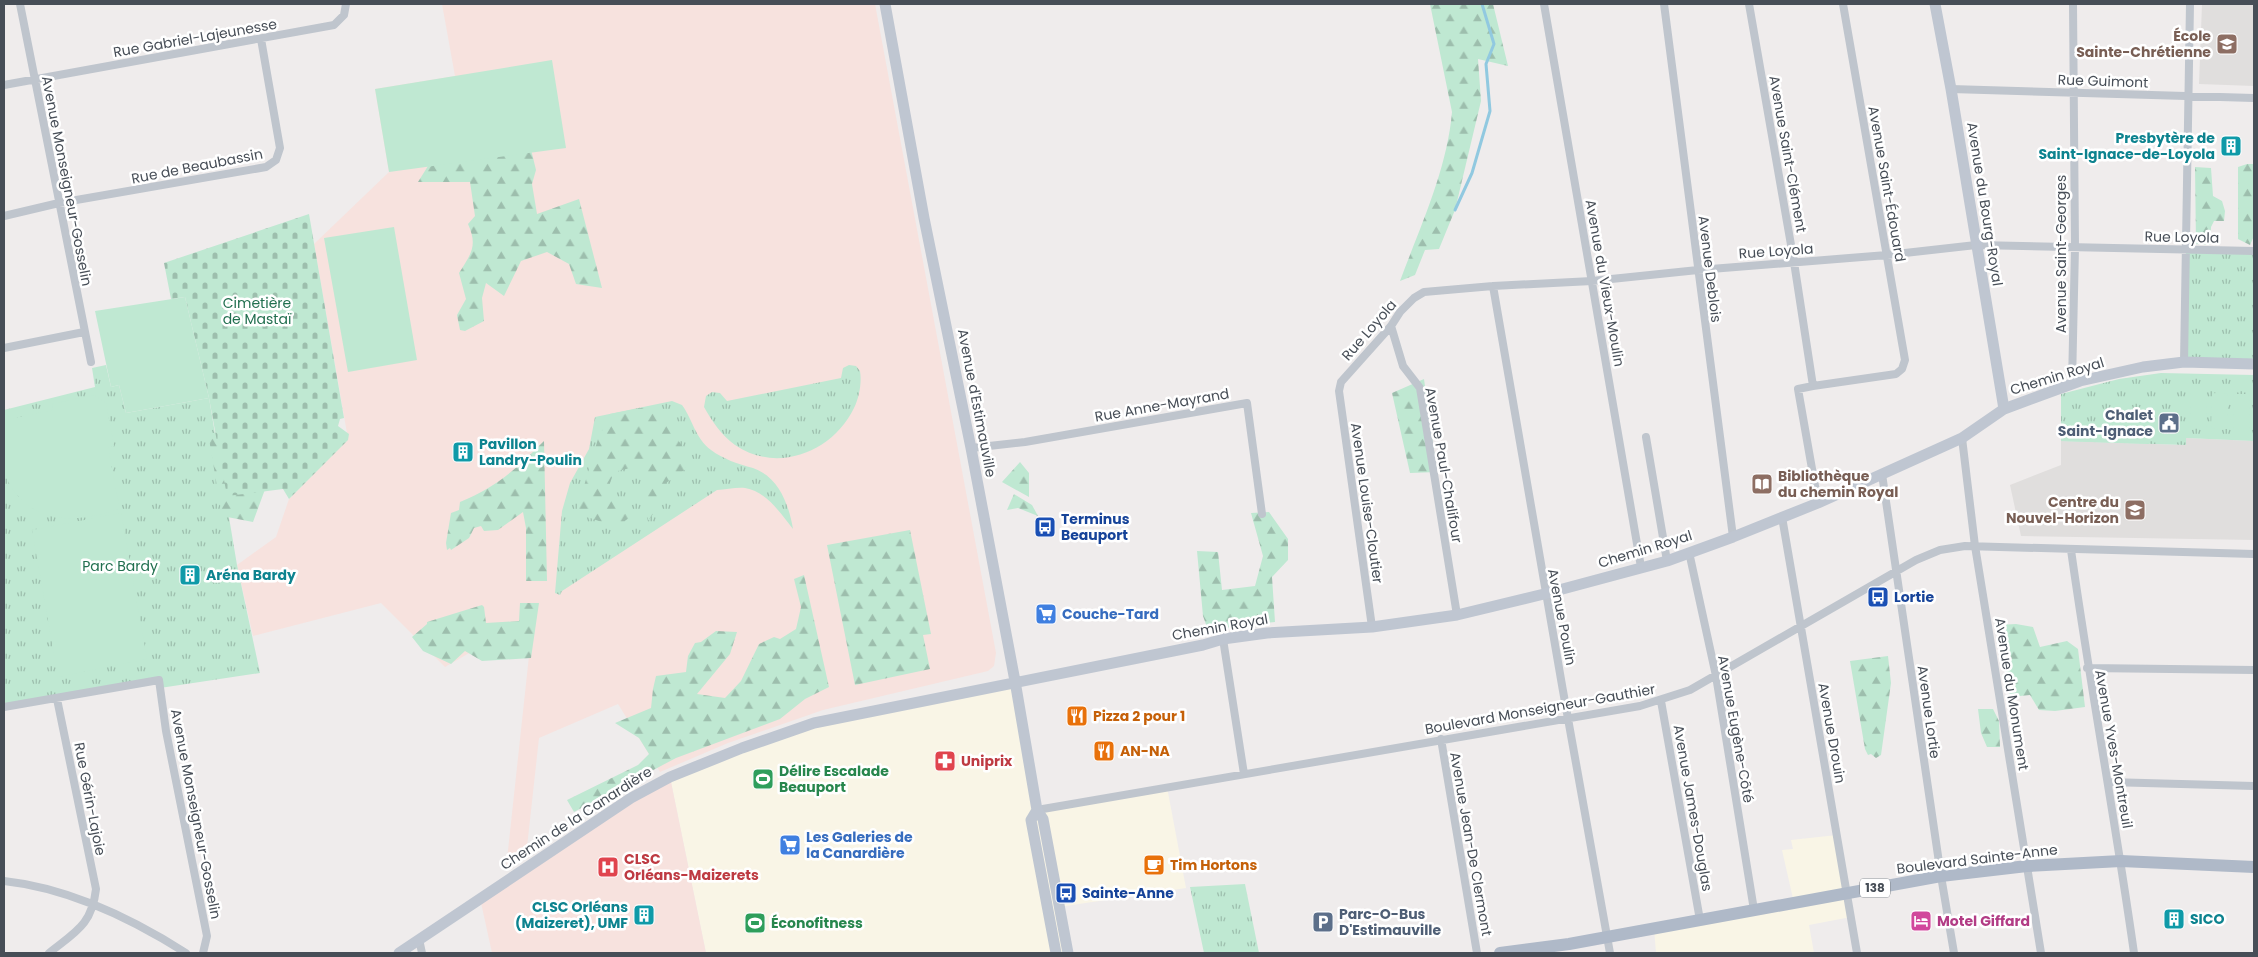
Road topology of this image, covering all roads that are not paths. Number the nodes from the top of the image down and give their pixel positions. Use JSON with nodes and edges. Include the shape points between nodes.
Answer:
{"nodes":[{"id":1,"x":20,"y":4,"type":"edge"},
{"id":2,"x":346,"y":4,"type":"edge"},
{"id":3,"x":885,"y":4,"type":"edge"},
{"id":4,"x":1544,"y":4,"type":"edge"},
{"id":5,"x":1664,"y":4,"type":"edge"},
{"id":6,"x":1749,"y":4,"type":"edge"},
{"id":7,"x":1843,"y":4,"type":"edge"},
{"id":8,"x":1935,"y":4,"type":"edge"},
{"id":9,"x":2073,"y":4,"type":"edge"},
{"id":10,"x":2190,"y":4,"type":"edge"},
{"id":11,"x":261,"y":39,"type":"junction"},
{"id":12,"x":35,"y":80,"type":"junction"},
{"id":13,"x":4,"y":85,"type":"edge"},
{"id":14,"x":1951,"y":89,"type":"junction"},
{"id":15,"x":2074,"y":92,"type":"junction"},
{"id":16,"x":2188,"y":96,"type":"junction"},
{"id":17,"x":2254,"y":98,"type":"edge"},
{"id":18,"x":59,"y":203,"type":"junction"},
{"id":19,"x":4,"y":216,"type":"edge"},
{"id":20,"x":1976,"y":245,"type":"junction"},
{"id":21,"x":2075,"y":247,"type":"junction"},
{"id":22,"x":2186,"y":250,"type":"junction"},
{"id":23,"x":2254,"y":251,"type":"edge"},
{"id":24,"x":1887,"y":255,"type":"junction"},
{"id":25,"x":1794,"y":262,"type":"junction"},
{"id":26,"x":1698,"y":270,"type":"junction"},
{"id":27,"x":1592,"y":281,"type":"junction"},
{"id":28,"x":1493,"y":286,"type":"junction"},
{"id":29,"x":1391,"y":326,"type":"junction"},
{"id":30,"x":84,"y":332,"type":"junction"},
{"id":31,"x":4,"y":348,"type":"edge"},
{"id":32,"x":91,"y":362,"type":"dead end"},
{"id":33,"x":2184,"y":362,"type":"junction"},
{"id":34,"x":2254,"y":364,"type":"edge"},
{"id":35,"x":1341,"y":382,"type":"joint"},
{"id":36,"x":2072,"y":384,"type":"junction"},
{"id":37,"x":1813,"y":386,"type":"junction"},
{"id":38,"x":2004,"y":408,"type":"junction"},
{"id":39,"x":1646,"y":437,"type":"dead end"},
{"id":40,"x":1962,"y":438,"type":"junction"},
{"id":41,"x":971,"y":448,"type":"junction"},
{"id":42,"x":1882,"y":474,"type":"junction"},
{"id":43,"x":1818,"y":502,"type":"junction"},
{"id":44,"x":1262,"y":514,"type":"dead end"},
{"id":45,"x":1782,"y":517,"type":"junction"},
{"id":46,"x":1734,"y":537,"type":"junction"},
{"id":47,"x":1975,"y":546,"type":"junction"},
{"id":48,"x":2071,"y":550,"type":"junction"},
{"id":49,"x":1689,"y":552,"type":"junction"},
{"id":50,"x":2254,"y":554,"type":"edge"},
{"id":51,"x":1668,"y":560,"type":"junction"},
{"id":52,"x":1641,"y":567,"type":"junction"},
{"id":53,"x":1896,"y":570,"type":"junction"},
{"id":54,"x":1544,"y":594,"type":"junction"},
{"id":55,"x":1456,"y":615,"type":"junction"},
{"id":56,"x":1372,"y":627,"type":"junction"},
{"id":57,"x":1800,"y":627,"type":"junction"},
{"id":58,"x":1223,"y":639,"type":"junction"},
{"id":59,"x":2087,"y":668,"type":"junction"},
{"id":60,"x":2254,"y":670,"type":"edge"},
{"id":61,"x":1716,"y":676,"type":"junction"},
{"id":62,"x":1016,"y":681,"type":"junction"},
{"id":63,"x":57,"y":699,"type":"junction"},
{"id":64,"x":1661,"y":701,"type":"junction"},
{"id":65,"x":4,"y":707,"type":"edge"},
{"id":66,"x":1569,"y":719,"type":"junction"},
{"id":67,"x":1440,"y":739,"type":"junction"},
{"id":68,"x":1244,"y":774,"type":"junction"},
{"id":69,"x":2108,"y":782,"type":"junction"},
{"id":70,"x":2254,"y":786,"type":"edge"},
{"id":71,"x":1037,"y":810,"type":"junction"},
{"id":72,"x":2121,"y":861,"type":"junction"},
{"id":73,"x":2027,"y":866,"type":"junction"},
{"id":74,"x":2254,"y":867,"type":"edge"},
{"id":75,"x":1941,"y":876,"type":"junction"},
{"id":76,"x":4,"y":881,"type":"edge"},
{"id":77,"x":1847,"y":892,"type":"junction"},
{"id":78,"x":94,"y":905,"type":"junction"},
{"id":79,"x":1754,"y":910,"type":"junction"},
{"id":80,"x":1700,"y":920,"type":"junction"},
{"id":81,"x":1607,"y":936,"type":"junction"},
{"id":82,"x":419,"y":939,"type":"junction"},
{"id":83,"x":49,"y":953,"type":"edge"},
{"id":84,"x":186,"y":953,"type":"edge"},
{"id":85,"x":203,"y":953,"type":"edge"},
{"id":86,"x":399,"y":953,"type":"edge"},
{"id":87,"x":422,"y":953,"type":"edge"},
{"id":88,"x":1056,"y":953,"type":"edge"},
{"id":89,"x":1068,"y":953,"type":"edge"},
{"id":90,"x":1477,"y":953,"type":"edge"},
{"id":91,"x":1500,"y":953,"type":"edge"},
{"id":92,"x":1610,"y":953,"type":"edge"},
{"id":93,"x":1857,"y":953,"type":"edge"},
{"id":94,"x":1954,"y":953,"type":"edge"},
{"id":95,"x":2041,"y":953,"type":"edge"},
{"id":96,"x":2134,"y":953,"type":"edge"}],
"edges":[{"from":1,"to":12,"type":"street","name":"Avenue Monseigneur-Gosselin"},
{"from":2,"to":11,"type":"street","name":"Rue Gabriel-Lajeunesse","via":[[344,15],[334,25]]},
{"from":3,"to":41,"type":"main road","name":"Avenue d'Estimauville"},
{"from":4,"to":27,"type":"street","name":"Avenue du Vieux-Moulin"},
{"from":5,"to":26,"type":"street","name":"Avenue Deblois"},
{"from":6,"to":25,"type":"street","name":"Avenue Saint-Clément"},
{"from":7,"to":24,"type":"street","name":"Avenue Saint-Édouard"},
{"from":8,"to":14,"type":"main road","name":"Avenue du Bourg-Royal"},
{"from":9,"to":15,"type":"street","name":"Avenue Saint-Georges"},
{"from":10,"to":16,"type":"street"},
{"from":11,"to":12,"type":"street","name":"Rue Gabriel-Lajeunesse"},
{"from":11,"to":18,"type":"street","name":"Rue de Beaubassin","via":[[280,148],[276,160],[266,167]]},
{"from":12,"to":13,"type":"street","name":"Rue Gabriel-Lajeunesse"},
{"from":12,"to":18,"type":"street","name":"Avenue Monseigneur-Gosselin"},
{"from":14,"to":15,"type":"street","name":"Rue Guimont"},
{"from":14,"to":20,"type":"main road","name":"Avenue du Bourg-Royal"},
{"from":15,"to":16,"type":"street","name":"Rue Guimont"},
{"from":15,"to":21,"type":"street","name":"Avenue Saint-Georges"},
{"from":16,"to":17,"type":"street","name":"Rue Guimont"},
{"from":16,"to":22,"type":"street"},
{"from":18,"to":19,"type":"street","name":"Rue de Beaubassin"},
{"from":18,"to":30,"type":"street","name":"Avenue Monseigneur-Gosselin"},
{"from":20,"to":21,"type":"street","name":"Rue Loyola"},
{"from":20,"to":24,"type":"street","name":"Rue Loyola"},
{"from":20,"to":38,"type":"main road","name":"Avenue du Bourg-Royal"},
{"from":21,"to":22,"type":"street","name":"Rue Loyola"},
{"from":21,"to":36,"type":"street","name":"Avenue Saint-Georges"},
{"from":22,"to":23,"type":"street","name":"Rue Loyola"},
{"from":22,"to":33,"type":"street"},
{"from":24,"to":25,"type":"street","name":"Rue Loyola"},
{"from":24,"to":37,"type":"street","name":"Avenue Saint-Édouard","via":[[1904,360],[1902,369],[1896,374]]},
{"from":25,"to":26,"type":"street","name":"Rue Loyola"},
{"from":25,"to":37,"type":"street","name":"Avenue Saint-Clément"},
{"from":26,"to":27,"type":"street","name":"Rue Loyola"},
{"from":26,"to":46,"type":"street","name":"Avenue Deblois"},
{"from":27,"to":28,"type":"street","name":"Rue Loyola"},
{"from":27,"to":52,"type":"street","name":"Avenue du Vieux-Moulin"},
{"from":28,"to":29,"type":"street","name":"Rue Loyola","via":[[1424,292],[1400,312]]},
{"from":28,"to":54,"type":"street","name":"Avenue Poulin"},
{"from":29,"to":35,"type":"street","name":"Rue Loyola"},
{"from":29,"to":55,"type":"street","name":"Avenue Paul-Chalifour","via":[[1403,366],[1420,388]]},
{"from":30,"to":31,"type":"street"},
{"from":30,"to":32,"type":"street","name":"Avenue Monseigneur-Gosselin"},
{"from":33,"to":34,"type":"main road","name":"Chemin Royal"},
{"from":33,"to":36,"type":"main road","name":"Chemin Royal","via":[[2143,367]]},
{"from":35,"to":56,"type":"street","name":"Avenue Louise-Cloutier"},
{"from":36,"to":38,"type":"main road","name":"Chemin Royal"},
{"from":37,"to":43,"type":"street","via":[[1798,389]]},
{"from":38,"to":40,"type":"main road","name":"Chemin Royal"},
{"from":39,"to":51,"type":"street"},
{"from":40,"to":42,"type":"main road","name":"Chemin Royal"},
{"from":40,"to":47,"type":"street","name":"Avenue du Monument"},
{"from":41,"to":44,"type":"street","name":"Rue Anne-Mayrand","via":[[1025,442],[1247,403]]},
{"from":41,"to":62,"type":"main road","name":"Avenue d'Estimauville"},
{"from":42,"to":43,"type":"main road","name":"Chemin Royal"},
{"from":42,"to":53,"type":"street","name":"Avenue Lortie"},
{"from":43,"to":45,"type":"main road","name":"Chemin Royal"},
{"from":45,"to":46,"type":"main road","name":"Chemin Royal"},
{"from":45,"to":57,"type":"street","name":"Avenue Drouin"},
{"from":46,"to":49,"type":"main road","name":"Chemin Royal"},
{"from":47,"to":48,"type":"street","name":"Boulevard Monseigneur-Gauthier"},
{"from":47,"to":53,"type":"street","name":"Boulevard Monseigneur-Gauthier","via":[[1940,550]]},
{"from":47,"to":73,"type":"street","name":"Avenue du Monument"},
{"from":48,"to":50,"type":"street","name":"Boulevard Monseigneur-Gauthier"},
{"from":48,"to":59,"type":"street","name":"Avenue Yves-Montreuil"},
{"from":49,"to":51,"type":"main road","name":"Chemin Royal"},
{"from":49,"to":61,"type":"street","name":"Avenue Eugène-Côté"},
{"from":51,"to":52,"type":"main road","name":"Chemin Royal"},
{"from":52,"to":54,"type":"main road","name":"Chemin Royal"},
{"from":53,"to":57,"type":"street","name":"Boulevard Monseigneur-Gauthier"},
{"from":53,"to":75,"type":"street","name":"Avenue Lortie"},
{"from":54,"to":55,"type":"main road","name":"Chemin Royal"},
{"from":54,"to":66,"type":"street","name":"Avenue Poulin"},
{"from":55,"to":56,"type":"main road","name":"Chemin Royal"},
{"from":56,"to":58,"type":"main road","name":"Chemin Royal"},
{"from":57,"to":61,"type":"street","name":"Boulevard Monseigneur-Gauthier"},
{"from":57,"to":77,"type":"street","name":"Avenue Drouin"},
{"from":58,"to":62,"type":"main road","name":"Chemin Royal"},
{"from":58,"to":68,"type":"street"},
{"from":59,"to":60,"type":"street"},
{"from":59,"to":69,"type":"street","name":"Avenue Yves-Montreuil"},
{"from":61,"to":64,"type":"street","name":"Boulevard Monseigneur-Gauthier"},
{"from":61,"to":79,"type":"street","name":"Avenue Eugène-Côté"},
{"from":62,"to":71,"type":"main road","name":"Avenue d'Estimauville"},
{"from":62,"to":82,"type":"main road","name":"Chemin de la Canardière","via":[[814,723],[670,776],[597,819]]},
{"from":63,"to":65,"type":"street"},
{"from":63,"to":78,"type":"street","name":"Rue Gérin-Lajoie","via":[[96,889]]},
{"from":63,"to":85,"type":"street","name":"Avenue Monseigneur-Gosselin","via":[[159,680],[166,731],[208,936]]},
{"from":64,"to":66,"type":"street","name":"Boulevard Monseigneur-Gauthier"},
{"from":64,"to":80,"type":"street","name":"Avenue James-Douglas"},
{"from":66,"to":67,"type":"street","name":"Boulevard Monseigneur-Gauthier"},
{"from":66,"to":81,"type":"street","name":"Avenue Poulin"},
{"from":67,"to":68,"type":"street","name":"Boulevard Monseigneur-Gauthier"},
{"from":67,"to":90,"type":"street","name":"Avenue Jean-De Clermont"},
{"from":68,"to":71,"type":"street","name":"Boulevard Monseigneur-Gauthier"},
{"from":69,"to":70,"type":"street"},
{"from":69,"to":72,"type":"street","name":"Avenue Yves-Montreuil"},
{"from":71,"to":88,"type":"main road","name":"Avenue d'Estimauville","via":[[1031,820]]},
{"from":71,"to":89,"type":"main road","name":"Avenue d'Estimauville","via":[[1043,818]]},
{"from":72,"to":73,"type":"main road","name":"Boulevard Sainte-Anne","number":"138"},
{"from":72,"to":74,"type":"main road","name":"Boulevard Sainte-Anne","number":"138"},
{"from":72,"to":96,"type":"street","name":"Avenue Yves-Montreuil"},
{"from":73,"to":75,"type":"main road","name":"Boulevard Sainte-Anne","number":"138"},
{"from":73,"to":95,"type":"street","name":"Avenue du Monument"},
{"from":75,"to":77,"type":"main road","name":"Boulevard Sainte-Anne","number":"138"},
{"from":75,"to":94,"type":"street","name":"Avenue Lortie"},
{"from":76,"to":78,"type":"street","via":[[44,889]]},
{"from":77,"to":79,"type":"main road","name":"Boulevard Sainte-Anne","number":"138"},
{"from":77,"to":93,"type":"street","name":"Avenue Drouin"},
{"from":78,"to":83,"type":"street","via":[[87,922]]},
{"from":78,"to":84,"type":"street","via":[[145,928]]},
{"from":79,"to":80,"type":"main road","name":"Boulevard Sainte-Anne","number":"138"},
{"from":80,"to":81,"type":"main road","name":"Boulevard Sainte-Anne","number":"138"},
{"from":81,"to":91,"type":"main road","name":"Boulevard Sainte-Anne","number":"138"},
{"from":81,"to":92,"type":"street","name":"Avenue Poulin"},
{"from":82,"to":86,"type":"main road","name":"Chemin de la Canardière"},
{"from":82,"to":87,"type":"street"}]}
